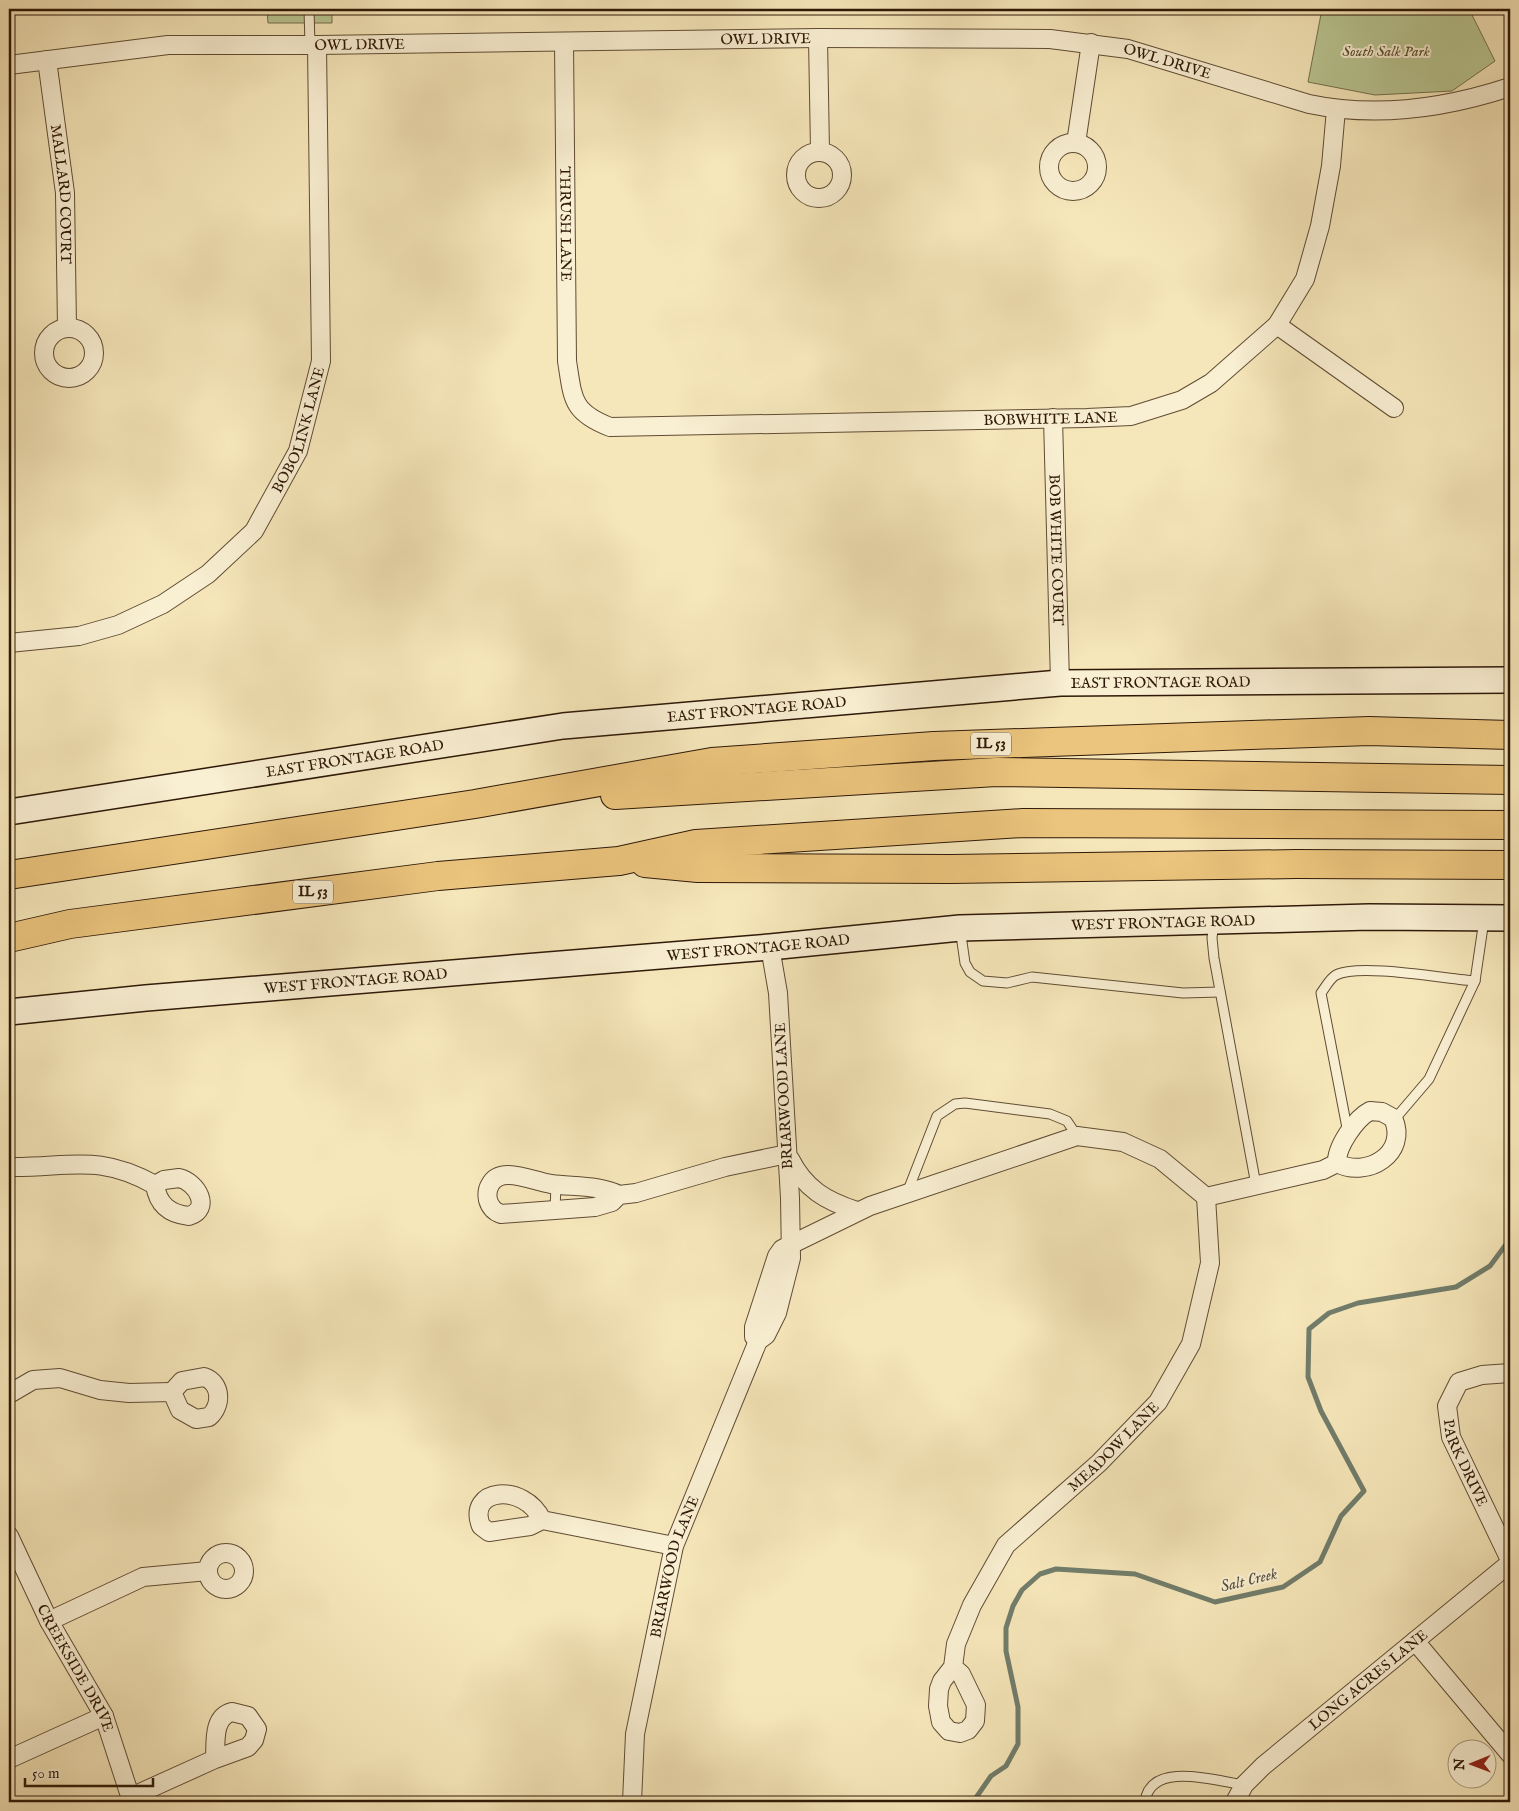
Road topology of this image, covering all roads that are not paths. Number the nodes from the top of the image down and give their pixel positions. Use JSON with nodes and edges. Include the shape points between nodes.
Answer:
{"nodes":[{"id":1,"x":309,"y":9,"type":"edge"},
{"id":2,"x":818,"y":38,"type":"junction"},
{"id":3,"x":1091,"y":42,"type":"junction"},
{"id":4,"x":564,"y":43,"type":"junction"},
{"id":5,"x":313,"y":45,"type":"junction"},
{"id":6,"x":47,"y":60,"type":"junction"},
{"id":7,"x":9,"y":65,"type":"edge"},
{"id":8,"x":1510,"y":88,"type":"edge"},
{"id":9,"x":1336,"y":110,"type":"junction"},
{"id":10,"x":1076,"y":142,"type":"dead end"},
{"id":11,"x":820,"y":151,"type":"dead end"},
{"id":12,"x":1277,"y":325,"type":"junction"},
{"id":13,"x":67,"y":328,"type":"dead end"},
{"id":14,"x":576,"y":405,"type":"joint"},
{"id":15,"x":1394,"y":408,"type":"dead end"},
{"id":16,"x":1053,"y":418,"type":"junction"},
{"id":17,"x":9,"y":643,"type":"edge"},
{"id":18,"x":1510,"y":680,"type":"edge"},
{"id":19,"x":1060,"y":683,"type":"junction"},
{"id":20,"x":1510,"y":735,"type":"edge"},
{"id":21,"x":1510,"y":780,"type":"edge"},
{"id":22,"x":476,"y":804,"type":"junction"},
{"id":23,"x":9,"y":812,"type":"edge"},
{"id":24,"x":1510,"y":825,"type":"edge"},
{"id":25,"x":619,"y":861,"type":"junction"},
{"id":26,"x":1510,"y":865,"type":"edge"},
{"id":27,"x":9,"y":875,"type":"edge"},
{"id":28,"x":1484,"y":917,"type":"junction"},
{"id":29,"x":1510,"y":918,"type":"edge"},
{"id":30,"x":1214,"y":921,"type":"junction"},
{"id":31,"x":960,"y":928,"type":"junction"},
{"id":32,"x":9,"y":938,"type":"edge"},
{"id":33,"x":770,"y":947,"type":"junction"},
{"id":34,"x":1475,"y":981,"type":"junction"},
{"id":35,"x":1220,"y":992,"type":"junction"},
{"id":36,"x":9,"y":1012,"type":"edge"},
{"id":37,"x":1394,"y":1120,"type":"junction"},
{"id":38,"x":1077,"y":1136,"type":"junction"},
{"id":39,"x":1348,"y":1136,"type":"junction"},
{"id":40,"x":787,"y":1154,"type":"junction"},
{"id":41,"x":1337,"y":1163,"type":"junction"},
{"id":42,"x":9,"y":1167,"type":"edge"},
{"id":43,"x":156,"y":1185,"type":"dead end"},
{"id":44,"x":556,"y":1185,"type":"junction"},
{"id":45,"x":1256,"y":1185,"type":"junction"},
{"id":46,"x":906,"y":1194,"type":"junction"},
{"id":47,"x":619,"y":1195,"type":"junction"},
{"id":48,"x":1206,"y":1197,"type":"junction"},
{"id":49,"x":556,"y":1210,"type":"junction"},
{"id":50,"x":858,"y":1211,"type":"junction"},
{"id":51,"x":789,"y":1245,"type":"junction"},
{"id":52,"x":1510,"y":1374,"type":"edge"},
{"id":53,"x":172,"y":1392,"type":"dead end"},
{"id":54,"x":9,"y":1394,"type":"edge"},
{"id":55,"x":542,"y":1520,"type":"dead end"},
{"id":56,"x":9,"y":1536,"type":"edge"},
{"id":57,"x":674,"y":1546,"type":"junction"},
{"id":58,"x":14,"y":1559,"type":"edge"},
{"id":59,"x":1510,"y":1561,"type":"edge"},
{"id":60,"x":208,"y":1571,"type":"dead end"},
{"id":61,"x":49,"y":1621,"type":"junction"},
{"id":62,"x":1415,"y":1642,"type":"junction"},
{"id":63,"x":953,"y":1667,"type":"dead end"},
{"id":64,"x":104,"y":1716,"type":"junction"},
{"id":65,"x":1510,"y":1754,"type":"edge"},
{"id":66,"x":215,"y":1759,"type":"dead end"},
{"id":67,"x":9,"y":1760,"type":"edge"},
{"id":68,"x":1244,"y":1785,"type":"junction"},
{"id":69,"x":132,"y":1800,"type":"edge"},
{"id":70,"x":632,"y":1802,"type":"edge"},
{"id":71,"x":1145,"y":1802,"type":"edge"},
{"id":72,"x":1235,"y":1802,"type":"edge"}],
"edges":[{"from":1,"to":5,"type":"lane"},
{"from":2,"to":3,"type":"street","name":"OWL DRIVE"},
{"from":2,"to":4,"type":"street","name":"OWL DRIVE"},
{"from":2,"to":11,"type":"street"},
{"from":3,"to":9,"type":"street","name":"OWL DRIVE","via":[[1167,59]]},
{"from":3,"to":10,"type":"street"},
{"from":4,"to":5,"type":"street","name":"OWL DRIVE"},
{"from":4,"to":14,"type":"street","name":"THRUSH LANE","via":[[567,361]]},
{"from":5,"to":6,"type":"street","name":"OWL DRIVE","via":[[168,45]]},
{"from":5,"to":17,"type":"street","name":"BOBOLINK LANE","via":[[322,361],[298,451],[254,531],[208,574],[163,604],[118,625],[79,636]]},
{"from":6,"to":7,"type":"street","name":"OWL DRIVE"},
{"from":6,"to":13,"type":"street","name":"MALLARD COURT","via":[[65,193]]},
{"from":8,"to":9,"type":"street","name":"OWL DRIVE","via":[[1473,100],[1412,108]]},
{"from":9,"to":12,"type":"street","name":"BOBWHITE LANE","via":[[1331,166],[1305,279]]},
{"from":12,"to":15,"type":"street"},
{"from":12,"to":16,"type":"street","name":"BOBWHITE LANE","via":[[1210,383],[1182,400],[1131,416]]},
{"from":14,"to":16,"type":"street","name":"BOBWHITE LANE","via":[[591,420],[610,427]]},
{"from":16,"to":19,"type":"street","name":"BOB WHITE COURT"},
{"from":18,"to":19,"type":"street","name":"EAST FRONTAGE ROAD"},
{"from":19,"to":23,"type":"street","name":"EAST FRONTAGE ROAD","via":[[563,726]]},
{"from":20,"to":22,"type":"highway","number":"IL 53","via":[[1369,731],[934,746],[712,762]]},
{"from":21,"to":22,"type":"highway","number":"IL 53","via":[[996,772]]},
{"from":22,"to":27,"type":"highway","number":"IL 53"},
{"from":24,"to":25,"type":"highway","number":"IL 53","via":[[1023,823],[696,844]]},
{"from":25,"to":26,"type":"highway","number":"IL 53","via":[[698,868]]},
{"from":25,"to":32,"type":"highway","number":"IL 53","via":[[438,876],[70,924]]},
{"from":28,"to":29,"type":"street","name":"WEST FRONTAGE ROAD"},
{"from":28,"to":30,"type":"street","name":"WEST FRONTAGE ROAD"},
{"from":28,"to":34,"type":"lane"},
{"from":30,"to":31,"type":"street","name":"WEST FRONTAGE ROAD"},
{"from":30,"to":35,"type":"lane","via":[[1212,938]]},
{"from":31,"to":33,"type":"street","name":"WEST FRONTAGE ROAD"},
{"from":31,"to":35,"type":"lane","via":[[965,963],[970,972],[983,981],[1001,983],[1032,976],[1183,993]]},
{"from":33,"to":36,"type":"street","name":"WEST FRONTAGE ROAD"},
{"from":33,"to":40,"type":"street","name":"BRIARWOOD LANE","via":[[778,993]]},
{"from":34,"to":37,"type":"lane","via":[[1429,1079]]},
{"from":34,"to":39,"type":"lane","via":[[1418,973],[1351,972],[1335,976],[1321,994]]},
{"from":35,"to":45,"type":"lane"},
{"from":37,"to":39,"type":"street","via":[[1386,1113],[1370,1111],[1359,1118]]},
{"from":37,"to":41,"type":"street","via":[[1397,1139],[1387,1156],[1354,1169]]},
{"from":38,"to":46,"type":"street"},
{"from":38,"to":46,"type":"lane","via":[[1067,1121],[1050,1114],[954,1104],[938,1116]]},
{"from":38,"to":48,"type":"street","via":[[1123,1142],[1160,1159]]},
{"from":39,"to":41,"type":"street","via":[[1338,1152]]},
{"from":40,"to":47,"type":"street"},
{"from":40,"to":50,"type":"street","via":[[809,1188],[825,1199]]},
{"from":40,"to":51,"type":"street","name":"BRIARWOOD LANE"},
{"from":41,"to":45,"type":"street","via":[[1323,1170]]},
{"from":42,"to":43,"type":"street","via":[[98,1164],[134,1174]]},
{"from":44,"to":47,"type":"street","via":[[606,1190]]},
{"from":44,"to":49,"type":"lane"},
{"from":44,"to":49,"type":"street","via":[[510,1175],[496,1178],[487,1193],[490,1205],[501,1214]]},
{"from":45,"to":48,"type":"street"},
{"from":46,"to":50,"type":"street"},
{"from":47,"to":49,"type":"street","via":[[612,1202],[595,1207]]},
{"from":48,"to":63,"type":"street","name":"MEADOW LANE","via":[[1210,1263],[1191,1344],[1158,1402],[1099,1462],[1006,1545],[972,1605],[956,1644]]},
{"from":50,"to":51,"type":"street"},
{"from":51,"to":57,"type":"street","name":"BRIARWOOD LANE","via":[[779,1252],[766,1336],[758,1341]]},
{"from":52,"to":59,"type":"street","name":"PARK DRIVE","via":[[1482,1375],[1459,1382],[1447,1406],[1451,1437]]},
{"from":53,"to":54,"type":"street","via":[[100,1390],[60,1378],[33,1380]]},
{"from":55,"to":57,"type":"street"},
{"from":56,"to":58,"type":"street","name":"CREEKSIDE DRIVE"},
{"from":57,"to":70,"type":"street","name":"BRIARWOOD LANE","via":[[635,1734]]},
{"from":58,"to":61,"type":"street","name":"CREEKSIDE DRIVE"},
{"from":59,"to":62,"type":"street","name":"LONG ACRES LANE"},
{"from":60,"to":61,"type":"street","via":[[143,1577]]},
{"from":61,"to":64,"type":"street","name":"CREEKSIDE DRIVE"},
{"from":62,"to":65,"type":"street"},
{"from":62,"to":68,"type":"street","name":"LONG ACRES LANE"},
{"from":64,"to":67,"type":"street"},
{"from":64,"to":69,"type":"street","name":"CREEKSIDE DRIVE"},
{"from":66,"to":69,"type":"street"},
{"from":68,"to":71,"type":"lane","via":[[1183,1776],[1168,1777],[1149,1788]]},
{"from":68,"to":72,"type":"street","name":"LONG ACRES LANE"}]}
